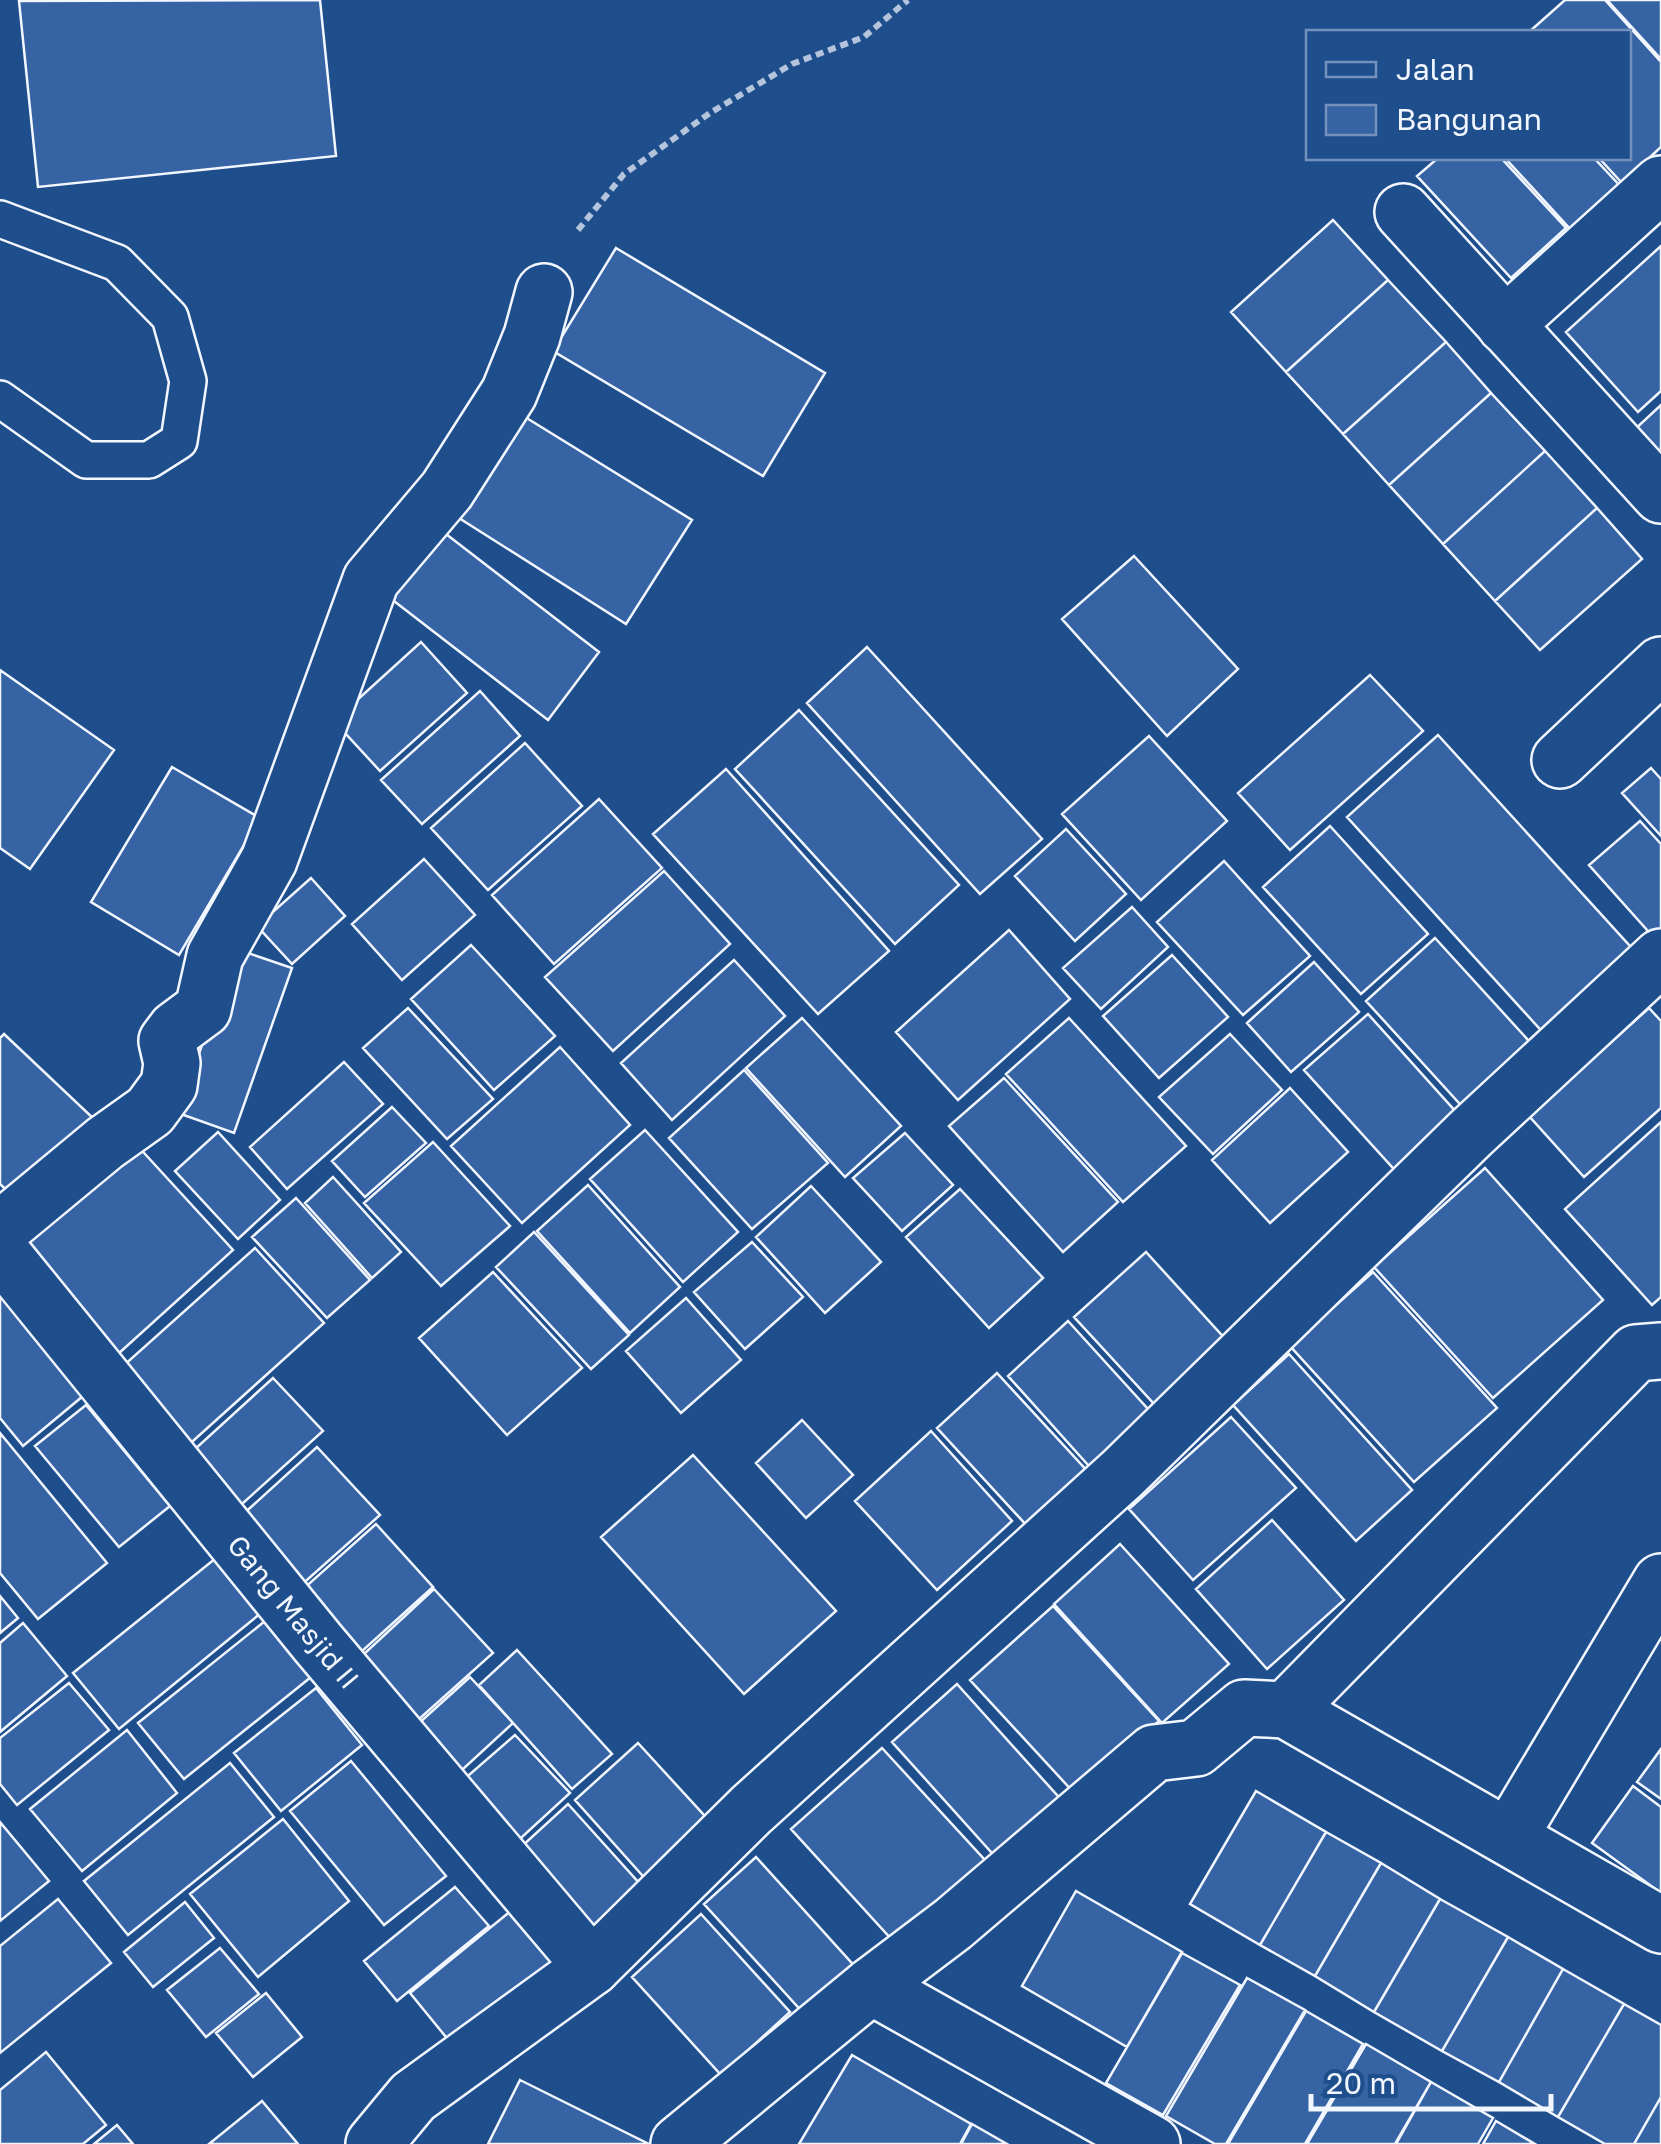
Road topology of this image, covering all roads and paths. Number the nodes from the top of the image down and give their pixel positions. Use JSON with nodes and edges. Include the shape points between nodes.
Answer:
{"nodes":[{"id":1,"x":908,"y":0,"type":"edge"},
{"id":2,"x":1661,"y":184,"type":"edge"},
{"id":3,"x":1404,"y":212,"type":"dead end"},
{"id":4,"x":0,"y":219,"type":"edge"},
{"id":5,"x":544,"y":292,"type":"joint"},
{"id":6,"x":1506,"y":325,"type":"junction"},
{"id":7,"x":0,"y":399,"type":"edge"},
{"id":8,"x":1661,"y":494,"type":"edge"},
{"id":9,"x":1661,"y":665,"type":"edge"},
{"id":10,"x":1560,"y":760,"type":"dead end"},
{"id":11,"x":1661,"y":957,"type":"edge"},
{"id":12,"x":0,"y":1230,"type":"edge"},
{"id":13,"x":0,"y":1251,"type":"edge"},
{"id":14,"x":1661,"y":1352,"type":"edge"},
{"id":15,"x":1661,"y":1582,"type":"edge"},
{"id":16,"x":1286,"y":1710,"type":"junction"},
{"id":17,"x":1509,"y":1837,"type":"junction"},
{"id":18,"x":1661,"y":1925,"type":"edge"},
{"id":19,"x":592,"y":1967,"type":"junction"},
{"id":20,"x":870,"y":1986,"type":"junction"},
{"id":21,"x":374,"y":2144,"type":"edge"},
{"id":22,"x":679,"y":2144,"type":"edge"},
{"id":23,"x":1152,"y":2144,"type":"edge"}],
"edges":[{"from":1,"to":5,"type":"path","via":[[864,38],[762,80],[624,174],[570,240]]},
{"from":2,"to":6,"type":"street"},
{"from":3,"to":6,"type":"street"},
{"from":4,"to":7,"type":"lane","via":[[116,263],[170,317],[188,381],[179,441],[149,460],[86,460]]},
{"from":5,"to":12,"type":"street","via":[[508,393],[446,490],[372,580],[269,860],[214,956],[203,1009],[167,1041],[169,1085],[150,1110]]},
{"from":6,"to":8,"type":"street"},
{"from":9,"to":10,"type":"street"},
{"from":11,"to":19,"type":"street","via":[[1471,1132],[1124,1474],[751,1810]]},
{"from":13,"to":19,"type":"street","name":"Gang Masjid II"},
{"from":14,"to":16,"type":"street","via":[[1636,1353]]},
{"from":15,"to":17,"type":"street"},
{"from":16,"to":17,"type":"street"},
{"from":16,"to":20,"type":"street","via":[[1244,1708],[1196,1748],[1154,1753]]},
{"from":17,"to":18,"type":"street"},
{"from":19,"to":21,"type":"street","via":[[412,2097]]},
{"from":20,"to":22,"type":"street"},
{"from":20,"to":23,"type":"street"}]}
